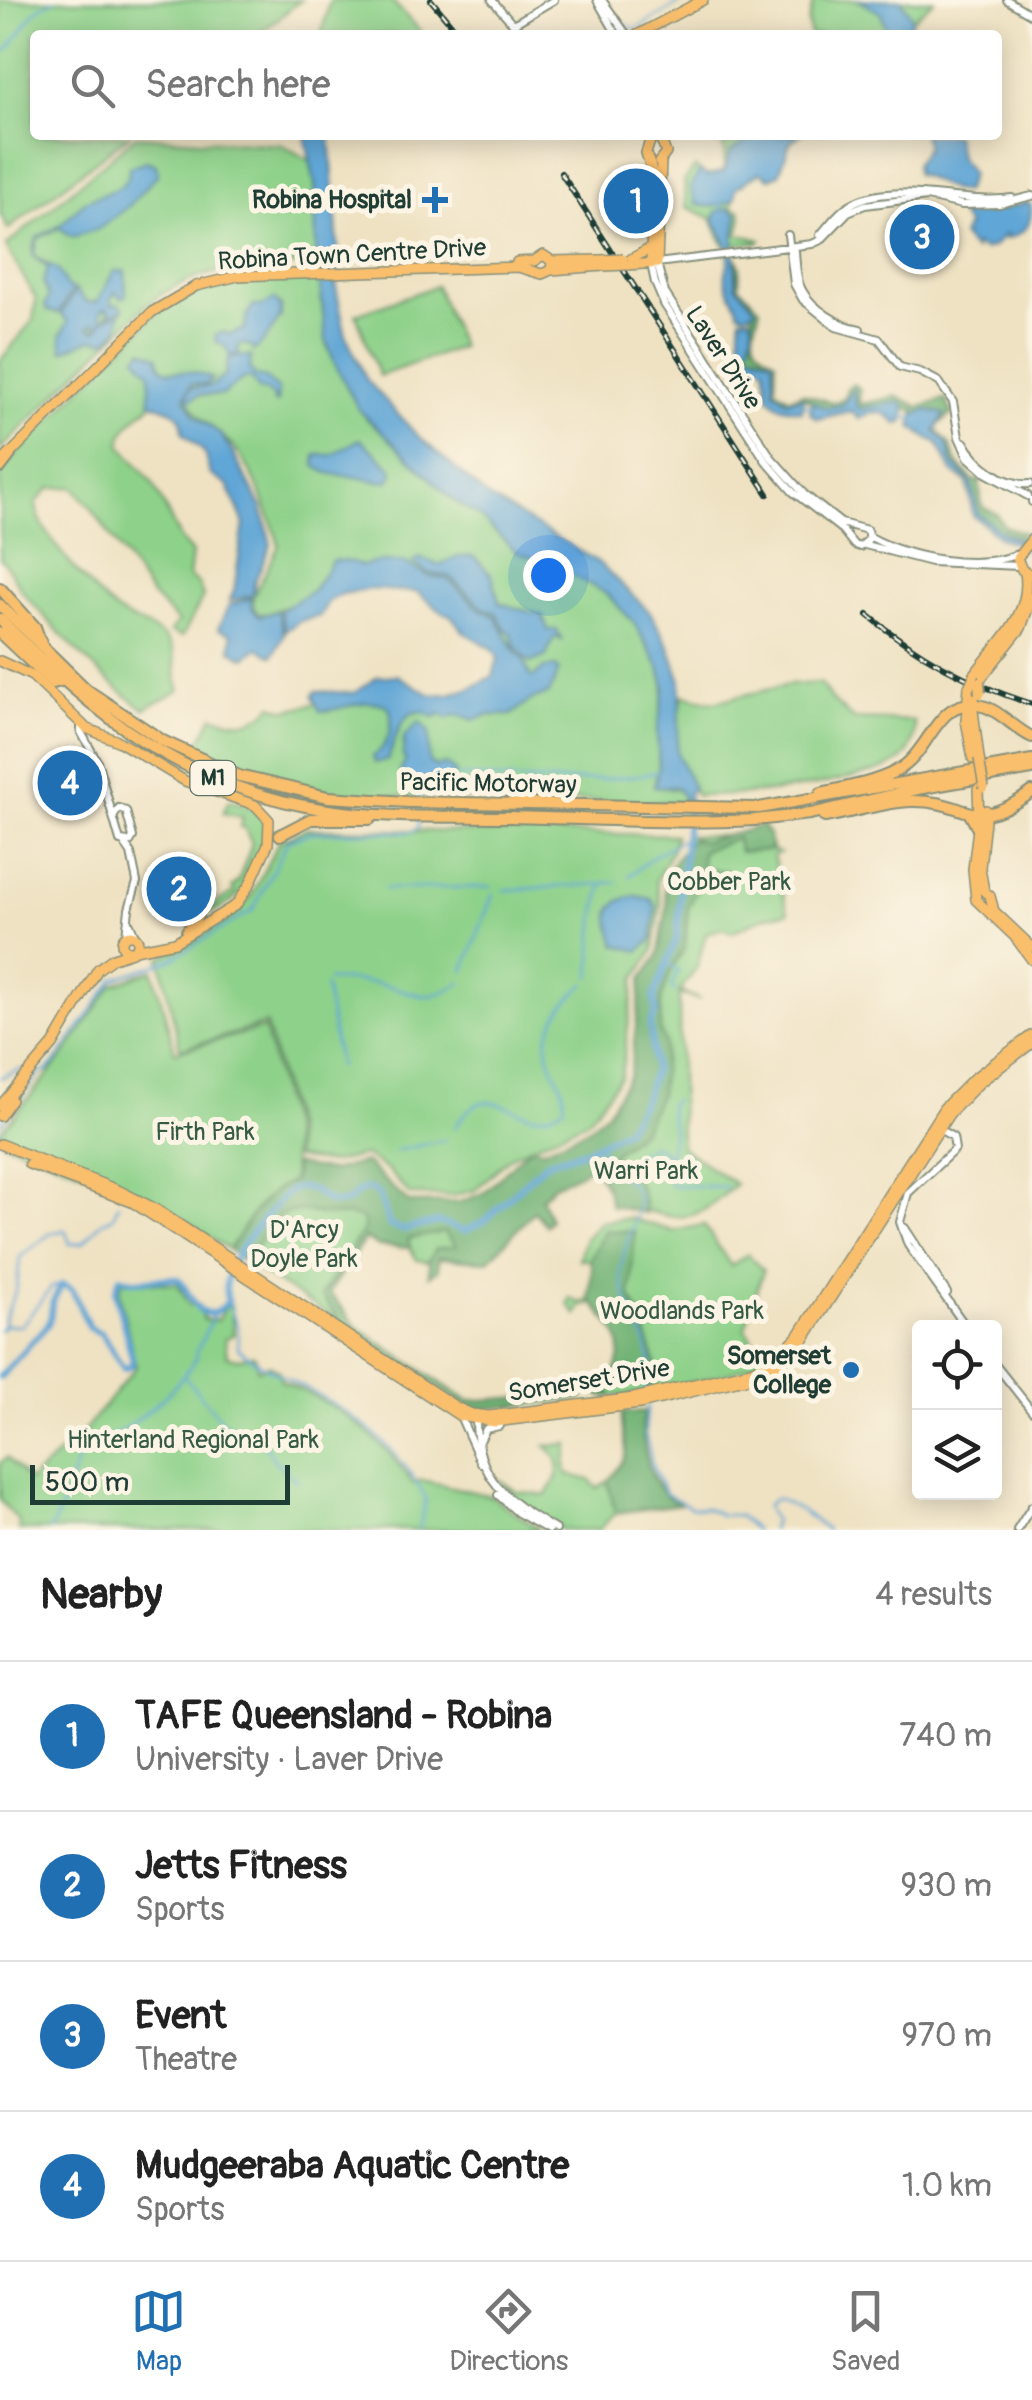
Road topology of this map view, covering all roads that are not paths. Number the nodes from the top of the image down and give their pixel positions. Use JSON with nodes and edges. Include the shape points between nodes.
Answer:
{"nodes":[{"id":1,"x":492,"y":0,"type":"edge"},
{"id":2,"x":554,"y":0,"type":"edge"},
{"id":3,"x":600,"y":0,"type":"edge"},
{"id":4,"x":703,"y":0,"type":"edge"},
{"id":5,"x":716,"y":0,"type":"edge"},
{"id":6,"x":1010,"y":0,"type":"edge"},
{"id":7,"x":1032,"y":13,"type":"edge"},
{"id":8,"x":514,"y":24,"type":"junction"},
{"id":9,"x":519,"y":30,"type":"edge"},
{"id":10,"x":615,"y":30,"type":"edge"},
{"id":11,"x":623,"y":30,"type":"edge"},
{"id":12,"x":646,"y":30,"type":"edge"},
{"id":13,"x":659,"y":30,"type":"edge"},
{"id":14,"x":656,"y":140,"type":"edge"},
{"id":15,"x":649,"y":161,"type":"junction"},
{"id":16,"x":661,"y":162,"type":"junction"},
{"id":17,"x":1032,"y":194,"type":"edge"},
{"id":18,"x":792,"y":244,"type":"junction"},
{"id":19,"x":775,"y":247,"type":"junction"},
{"id":20,"x":653,"y":258,"type":"junction"},
{"id":21,"x":628,"y":261,"type":"junction"},
{"id":22,"x":552,"y":265,"type":"junction"},
{"id":23,"x":535,"y":266,"type":"junction"},
{"id":24,"x":792,"y":266,"type":"junction"},
{"id":25,"x":902,"y":362,"type":"junction"},
{"id":26,"x":2,"y":461,"type":"edge"},
{"id":27,"x":975,"y":461,"type":"junction"},
{"id":28,"x":1031,"y":483,"type":"edge"},
{"id":29,"x":1031,"y":500,"type":"edge"},
{"id":30,"x":856,"y":528,"type":"junction"},
{"id":31,"x":870,"y":536,"type":"junction"},
{"id":32,"x":849,"y":538,"type":"junction"},
{"id":33,"x":865,"y":545,"type":"junction"},
{"id":34,"x":1025,"y":546,"type":"edge"},
{"id":35,"x":1025,"y":571,"type":"edge"},
{"id":36,"x":0,"y":588,"type":"edge"},
{"id":37,"x":1032,"y":597,"type":"edge"},
{"id":38,"x":0,"y":605,"type":"edge"},
{"id":39,"x":0,"y":619,"type":"edge"},
{"id":40,"x":0,"y":633,"type":"edge"},
{"id":41,"x":43,"y":648,"type":"junction"},
{"id":42,"x":0,"y":661,"type":"edge"},
{"id":43,"x":61,"y":680,"type":"junction"},
{"id":44,"x":975,"y":691,"type":"junction"},
{"id":45,"x":65,"y":706,"type":"junction"},
{"id":46,"x":81,"y":724,"type":"junction"},
{"id":47,"x":104,"y":733,"type":"junction"},
{"id":48,"x":1032,"y":736,"type":"edge"},
{"id":49,"x":1032,"y":760,"type":"edge"},
{"id":50,"x":1032,"y":769,"type":"edge"},
{"id":51,"x":1032,"y":792,"type":"edge"},
{"id":52,"x":225,"y":794,"type":"junction"},
{"id":53,"x":788,"y":805,"type":"junction"},
{"id":54,"x":113,"y":810,"type":"junction"},
{"id":55,"x":405,"y":815,"type":"junction"},
{"id":56,"x":698,"y":815,"type":"junction"},
{"id":57,"x":980,"y":819,"type":"junction"},
{"id":58,"x":755,"y":820,"type":"junction"},
{"id":59,"x":280,"y":834,"type":"junction"},
{"id":60,"x":128,"y":842,"type":"junction"},
{"id":61,"x":264,"y":854,"type":"junction"},
{"id":62,"x":985,"y":904,"type":"junction"},
{"id":63,"x":202,"y":922,"type":"junction"},
{"id":64,"x":130,"y":939,"type":"junction"},
{"id":65,"x":158,"y":945,"type":"junction"},
{"id":66,"x":1032,"y":948,"type":"edge"},
{"id":67,"x":133,"y":951,"type":"junction"},
{"id":68,"x":113,"y":958,"type":"junction"},
{"id":69,"x":1032,"y":960,"type":"edge"},
{"id":70,"x":1032,"y":1035,"type":"edge"},
{"id":71,"x":1032,"y":1044,"type":"edge"},
{"id":72,"x":17,"y":1088,"type":"junction"},
{"id":73,"x":0,"y":1106,"type":"edge"},
{"id":74,"x":949,"y":1114,"type":"junction"},
{"id":75,"x":0,"y":1116,"type":"edge"},
{"id":76,"x":934,"y":1129,"type":"junction"},
{"id":77,"x":949,"y":1136,"type":"junction"},
{"id":78,"x":0,"y":1148,"type":"edge"},
{"id":79,"x":963,"y":1320,"type":"edge"},
{"id":80,"x":339,"y":1334,"type":"junction"},
{"id":81,"x":1002,"y":1373,"type":"edge"},
{"id":82,"x":639,"y":1401,"type":"junction"},
{"id":83,"x":1032,"y":1411,"type":"edge"},
{"id":84,"x":460,"y":1416,"type":"junction"},
{"id":85,"x":476,"y":1419,"type":"junction"},
{"id":86,"x":524,"y":1420,"type":"junction"},
{"id":87,"x":483,"y":1463,"type":"junction"},
{"id":88,"x":514,"y":1504,"type":"junction"},
{"id":89,"x":1032,"y":1506,"type":"edge"},
{"id":90,"x":536,"y":1524,"type":"junction"},
{"id":91,"x":548,"y":1530,"type":"edge"},
{"id":92,"x":556,"y":1530,"type":"edge"},
{"id":93,"x":1017,"y":1530,"type":"edge"}],
"edges":[{"from":1,"to":8,"type":"street"},
{"from":2,"to":8,"type":"street"},
{"from":3,"to":10,"type":"street"},
{"from":3,"to":11,"type":"street"},
{"from":4,"to":12,"type":"main road"},
{"from":5,"to":13,"type":"main road"},
{"from":6,"to":7,"type":"street"},
{"from":8,"to":9,"type":"street"},
{"from":14,"to":15,"type":"main road","name":"Laver Drive","via":[[646,153]]},
{"from":14,"to":16,"type":"main road","name":"Laver Drive","via":[[666,154]]},
{"from":15,"to":16,"type":"main road"},
{"from":15,"to":20,"type":"main road","name":"Laver Drive"},
{"from":16,"to":20,"type":"main road","name":"Laver Drive"},
{"from":17,"to":18,"type":"street","via":[[999,204],[927,198],[865,205],[848,212],[821,240]]},
{"from":18,"to":19,"type":"street"},
{"from":18,"to":24,"type":"street"},
{"from":18,"to":25,"type":"street","via":[[808,298],[842,325],[882,336]]},
{"from":19,"to":20,"type":"street"},
{"from":19,"to":24,"type":"street"},
{"from":20,"to":21,"type":"main road"},
{"from":20,"to":21,"type":"main road"},
{"from":20,"to":30,"type":"street","name":"Laver Drive","via":[[665,293],[763,447],[804,494]]},
{"from":20,"to":32,"type":"street","name":"Laver Drive","via":[[664,304],[766,461]]},
{"from":21,"to":22,"type":"main road","bridge":true},
{"from":22,"to":23,"type":"main road","via":[[542,274]]},
{"from":22,"to":23,"type":"main road","via":[[542,255]]},
{"from":23,"to":26,"type":"main road","name":"Robina Town Centre Drive","via":[[308,271],[205,282],[164,302],[127,333]]},
{"from":24,"to":25,"type":"street","via":[[806,302],[842,330],[879,339]]},
{"from":25,"to":27,"type":"street","via":[[946,390],[960,441]]},
{"from":27,"to":28,"type":"street","via":[[1004,478]]},
{"from":27,"to":29,"type":"street"},
{"from":28,"to":29,"type":"street"},
{"from":30,"to":31,"type":"street"},
{"from":30,"to":32,"type":"street"},
{"from":31,"to":33,"type":"street"},
{"from":31,"to":34,"type":"street","via":[[946,558],[985,560]]},
{"from":32,"to":33,"type":"street","via":[[857,547]]},
{"from":33,"to":35,"type":"street","via":[[931,562]]},
{"from":34,"to":35,"type":"main road"},
{"from":35,"to":44,"type":"main road","via":[[1019,619]]},
{"from":36,"to":41,"type":"highway","number":"M1","via":[[35,626]]},
{"from":37,"to":44,"type":"main road","via":[[1022,628]]},
{"from":38,"to":41,"type":"highway","name":"Pacific Motorway","number":"M1"},
{"from":39,"to":43,"type":"highway","name":"Pacific Motorway","number":"M1"},
{"from":40,"to":43,"type":"highway","number":"M1","via":[[53,683]]},
{"from":41,"to":56,"type":"highway","name":"Pacific Motorway","number":"M1","via":[[104,704],[163,742],[254,781],[408,802],[652,807]]},
{"from":42,"to":45,"type":"main road","via":[[32,676]]},
{"from":43,"to":55,"type":"highway","name":"Pacific Motorway","number":"M1","via":[[134,737],[210,777],[310,807]]},
{"from":44,"to":48,"type":"highway"},
{"from":44,"to":53,"type":"highway","via":[[935,716],[921,747],[893,773]]},
{"from":44,"to":57,"type":"main road","bridge":true},
{"from":45,"to":46,"type":"main road"},
{"from":45,"to":47,"type":"main road"},
{"from":46,"to":47,"type":"main road"},
{"from":46,"to":54,"type":"street"},
{"from":47,"to":52,"type":"main road","via":[[179,777]]},
{"from":49,"to":53,"type":"highway","name":"Pacific Motorway","number":"M1"},
{"from":50,"to":58,"type":"highway","name":"Pacific Motorway","number":"M1"},
{"from":51,"to":57,"type":"highway","via":[[1009,812]]},
{"from":52,"to":59,"type":"main road","via":[[263,807]]},
{"from":52,"to":61,"type":"main road","via":[[267,816],[271,832]]},
{"from":53,"to":56,"type":"highway","name":"Pacific Motorway","number":"M1"},
{"from":54,"to":60,"type":"street","via":[[120,840]]},
{"from":54,"to":60,"type":"street","via":[[126,811]]},
{"from":55,"to":56,"type":"highway","name":"Pacific Motorway","number":"M1"},
{"from":55,"to":59,"type":"highway","via":[[310,819]]},
{"from":56,"to":58,"type":"highway","name":"Pacific Motorway","number":"M1"},
{"from":57,"to":58,"type":"highway","via":[[910,801],[824,817]]},
{"from":57,"to":62,"type":"main road","via":[[980,892],[990,896]]},
{"from":59,"to":61,"type":"main road"},
{"from":60,"to":64,"type":"street","via":[[136,884]]},
{"from":61,"to":63,"type":"main road","via":[[234,907]]},
{"from":62,"to":66,"type":"main road"},
{"from":62,"to":69,"type":"main road"},
{"from":63,"to":65,"type":"main road"},
{"from":63,"to":65,"type":"main road","via":[[178,941]]},
{"from":64,"to":65,"type":"main road"},
{"from":64,"to":67,"type":"main road","via":[[125,950]]},
{"from":64,"to":68,"type":"main road"},
{"from":65,"to":67,"type":"main road"},
{"from":67,"to":68,"type":"main road"},
{"from":68,"to":72,"type":"main road","via":[[94,973],[66,1025]]},
{"from":70,"to":76,"type":"main road","name":"Somerset Drive","via":[[965,1086]]},
{"from":71,"to":74,"type":"main road","name":"Somerset Drive"},
{"from":72,"to":73,"type":"main road"},
{"from":72,"to":75,"type":"main road"},
{"from":74,"to":76,"type":"main road","name":"Somerset Drive"},
{"from":74,"to":77,"type":"street"},
{"from":76,"to":77,"type":"street"},
{"from":76,"to":82,"type":"main road","name":"Somerset Drive","via":[[792,1354],[757,1376]]},
{"from":77,"to":79,"type":"street","via":[[949,1150],[908,1193],[901,1218],[904,1239]]},
{"from":78,"to":80,"type":"main road","name":"Somerset Drive","via":[[133,1196]]},
{"from":80,"to":84,"type":"main road","name":"Somerset Drive"},
{"from":80,"to":85,"type":"main road","name":"Somerset Drive"},
{"from":81,"to":83,"type":"street"},
{"from":82,"to":85,"type":"main road","name":"Somerset Drive"},
{"from":82,"to":86,"type":"main road","name":"Somerset Drive"},
{"from":84,"to":85,"type":"main road","name":"Somerset Drive"},
{"from":84,"to":87,"type":"street"},
{"from":85,"to":86,"type":"main road","name":"Somerset Drive"},
{"from":85,"to":87,"type":"street"},
{"from":86,"to":87,"type":"street","via":[[484,1432]]},
{"from":87,"to":88,"type":"street"},
{"from":87,"to":90,"type":"street","via":[[504,1502]]},
{"from":88,"to":90,"type":"street"},
{"from":88,"to":92,"type":"street"},
{"from":89,"to":93,"type":"street"},
{"from":90,"to":91,"type":"street"}]}
